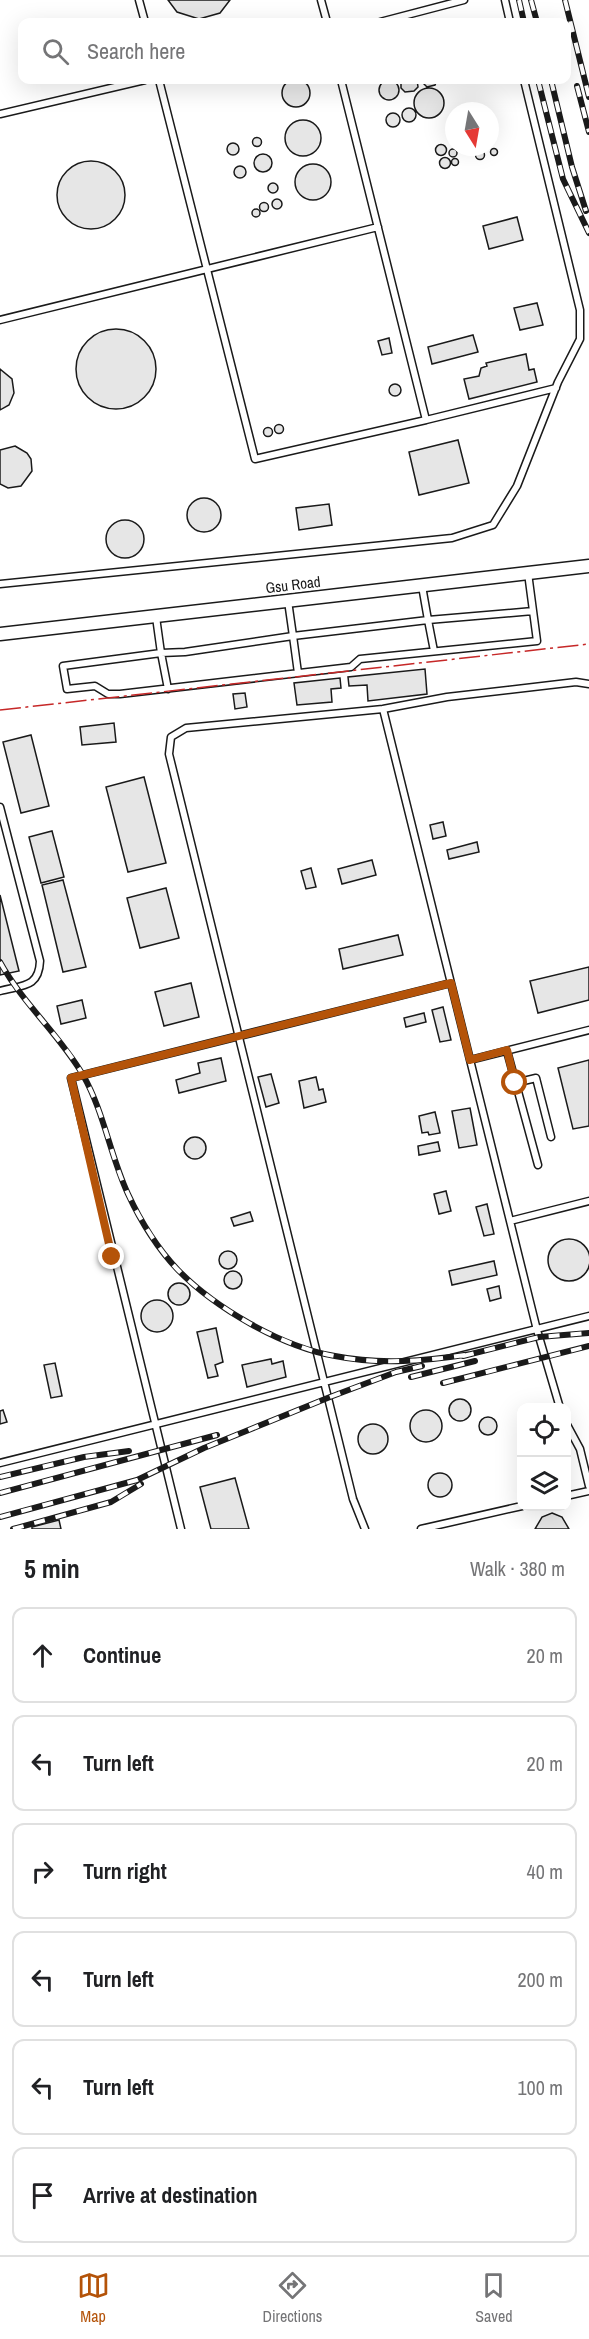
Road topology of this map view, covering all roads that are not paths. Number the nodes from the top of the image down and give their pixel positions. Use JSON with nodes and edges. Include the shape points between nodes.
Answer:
{"nodes":[{"id":1,"x":139,"y":0,"type":"edge"},
{"id":2,"x":321,"y":0,"type":"edge"},
{"id":3,"x":464,"y":0,"type":"edge"},
{"id":4,"x":505,"y":0,"type":"edge"},
{"id":5,"x":144,"y":18,"type":"edge"},
{"id":6,"x":326,"y":18,"type":"edge"},
{"id":7,"x":395,"y":18,"type":"edge"},
{"id":8,"x":509,"y":18,"type":"edge"},
{"id":9,"x":128,"y":84,"type":"edge"},
{"id":10,"x":160,"y":84,"type":"edge"},
{"id":11,"x":342,"y":84,"type":"edge"},
{"id":12,"x":525,"y":84,"type":"edge"},
{"id":13,"x":0,"y":114,"type":"edge"},
{"id":14,"x":378,"y":226,"type":"junction"},
{"id":15,"x":207,"y":270,"type":"junction"},
{"id":16,"x":0,"y":320,"type":"edge"},
{"id":17,"x":556,"y":388,"type":"junction"},
{"id":18,"x":426,"y":420,"type":"junction"},
{"id":19,"x":589,"y":566,"type":"edge"},
{"id":20,"x":528,"y":573,"type":"junction"},
{"id":21,"x":0,"y":584,"type":"edge"},
{"id":22,"x":422,"y":585,"type":"junction"},
{"id":23,"x":288,"y":601,"type":"junction"},
{"id":24,"x":533,"y":611,"type":"junction"},
{"id":25,"x":156,"y":616,"type":"junction"},
{"id":26,"x":428,"y":620,"type":"junction"},
{"id":27,"x":0,"y":634,"type":"edge"},
{"id":28,"x":293,"y":636,"type":"junction"},
{"id":29,"x":434,"y":651,"type":"junction"},
{"id":30,"x":161,"y":653,"type":"junction"},
{"id":31,"x":298,"y":673,"type":"junction"},
{"id":32,"x":589,"y":684,"type":"edge"},
{"id":33,"x":168,"y":689,"type":"junction"},
{"id":34,"x":383,"y":709,"type":"junction"},
{"id":35,"x":0,"y":807,"type":"edge"},
{"id":36,"x":451,"y":983,"type":"junction"},
{"id":37,"x":0,"y":991,"type":"edge"},
{"id":38,"x":589,"y":1030,"type":"edge"},
{"id":39,"x":240,"y":1035,"type":"junction"},
{"id":40,"x":507,"y":1050,"type":"junction"},
{"id":41,"x":470,"y":1060,"type":"junction"},
{"id":42,"x":515,"y":1083,"type":"junction"},
{"id":43,"x":551,"y":1137,"type":"dead end"},
{"id":44,"x":538,"y":1165,"type":"dead end"},
{"id":45,"x":589,"y":1202,"type":"edge"},
{"id":46,"x":510,"y":1221,"type":"junction"},
{"id":47,"x":589,"y":1316,"type":"edge"},
{"id":48,"x":537,"y":1330,"type":"junction"},
{"id":49,"x":326,"y":1383,"type":"junction"},
{"id":50,"x":559,"y":1403,"type":"edge"},
{"id":51,"x":155,"y":1425,"type":"junction"},
{"id":52,"x":571,"y":1431,"type":"edge"},
{"id":53,"x":0,"y":1463,"type":"edge"},
{"id":54,"x":589,"y":1486,"type":"edge"},
{"id":55,"x":589,"y":1491,"type":"edge"},
{"id":56,"x":571,"y":1495,"type":"edge"},
{"id":57,"x":517,"y":1507,"type":"edge"},
{"id":58,"x":180,"y":1529,"type":"edge"},
{"id":59,"x":365,"y":1529,"type":"edge"},
{"id":60,"x":421,"y":1529,"type":"edge"}],
"edges":[{"from":1,"to":5,"type":"lane"},
{"from":2,"to":6,"type":"lane"},
{"from":3,"to":7,"type":"lane"},
{"from":4,"to":8,"type":"lane"},
{"from":9,"to":13,"type":"lane"},
{"from":10,"to":15,"type":"lane"},
{"from":11,"to":14,"type":"lane"},
{"from":12,"to":17,"type":"lane","via":[[580,310],[580,339]]},
{"from":14,"to":15,"type":"lane"},
{"from":14,"to":18,"type":"lane"},
{"from":15,"to":16,"type":"lane"},
{"from":15,"to":18,"type":"lane","via":[[255,459]]},
{"from":17,"to":18,"type":"lane"},
{"from":17,"to":21,"type":"lane","via":[[517,486],[493,525],[452,538]]},
{"from":19,"to":20,"type":"street","name":"Gsu Road"},
{"from":20,"to":22,"type":"street","name":"Gsu Road"},
{"from":20,"to":24,"type":"lane"},
{"from":22,"to":23,"type":"street","name":"Gsu Road"},
{"from":22,"to":26,"type":"lane"},
{"from":23,"to":25,"type":"street","name":"Gsu Road"},
{"from":23,"to":28,"type":"lane"},
{"from":24,"to":26,"type":"lane"},
{"from":24,"to":29,"type":"lane","via":[[537,640]]},
{"from":25,"to":27,"type":"street","name":"Gsu Road"},
{"from":25,"to":30,"type":"lane"},
{"from":26,"to":28,"type":"lane"},
{"from":26,"to":29,"type":"lane"},
{"from":28,"to":30,"type":"lane"},
{"from":28,"to":31,"type":"lane"},
{"from":29,"to":31,"type":"lane","via":[[360,659],[351,667]]},
{"from":30,"to":33,"type":"lane"},
{"from":30,"to":33,"type":"lane","via":[[63,666],[67,689],[95,686],[108,694]]},
{"from":31,"to":33,"type":"lane"},
{"from":32,"to":34,"type":"lane","via":[[576,682],[459,696]]},
{"from":34,"to":36,"type":"lane"},
{"from":34,"to":39,"type":"lane","via":[[186,728],[171,737],[169,754]]},
{"from":35,"to":37,"type":"lane","via":[[40,961],[40,975],[33,982]]},
{"from":36,"to":39,"type":"lane"},
{"from":36,"to":41,"type":"lane"},
{"from":38,"to":40,"type":"lane"},
{"from":39,"to":49,"type":"lane"},
{"from":39,"to":51,"type":"lane","via":[[71,1078]]},
{"from":40,"to":41,"type":"lane"},
{"from":40,"to":42,"type":"lane"},
{"from":41,"to":46,"type":"lane"},
{"from":42,"to":43,"type":"lane","via":[[536,1078]]},
{"from":42,"to":44,"type":"lane"},
{"from":45,"to":46,"type":"lane"},
{"from":46,"to":48,"type":"lane"},
{"from":47,"to":48,"type":"lane"},
{"from":48,"to":49,"type":"lane"},
{"from":48,"to":50,"type":"lane"},
{"from":49,"to":51,"type":"lane"},
{"from":49,"to":59,"type":"lane","via":[[353,1499]]},
{"from":51,"to":53,"type":"lane"},
{"from":51,"to":58,"type":"lane"},
{"from":52,"to":54,"type":"lane"},
{"from":55,"to":56,"type":"lane"},
{"from":57,"to":60,"type":"lane"}]}
